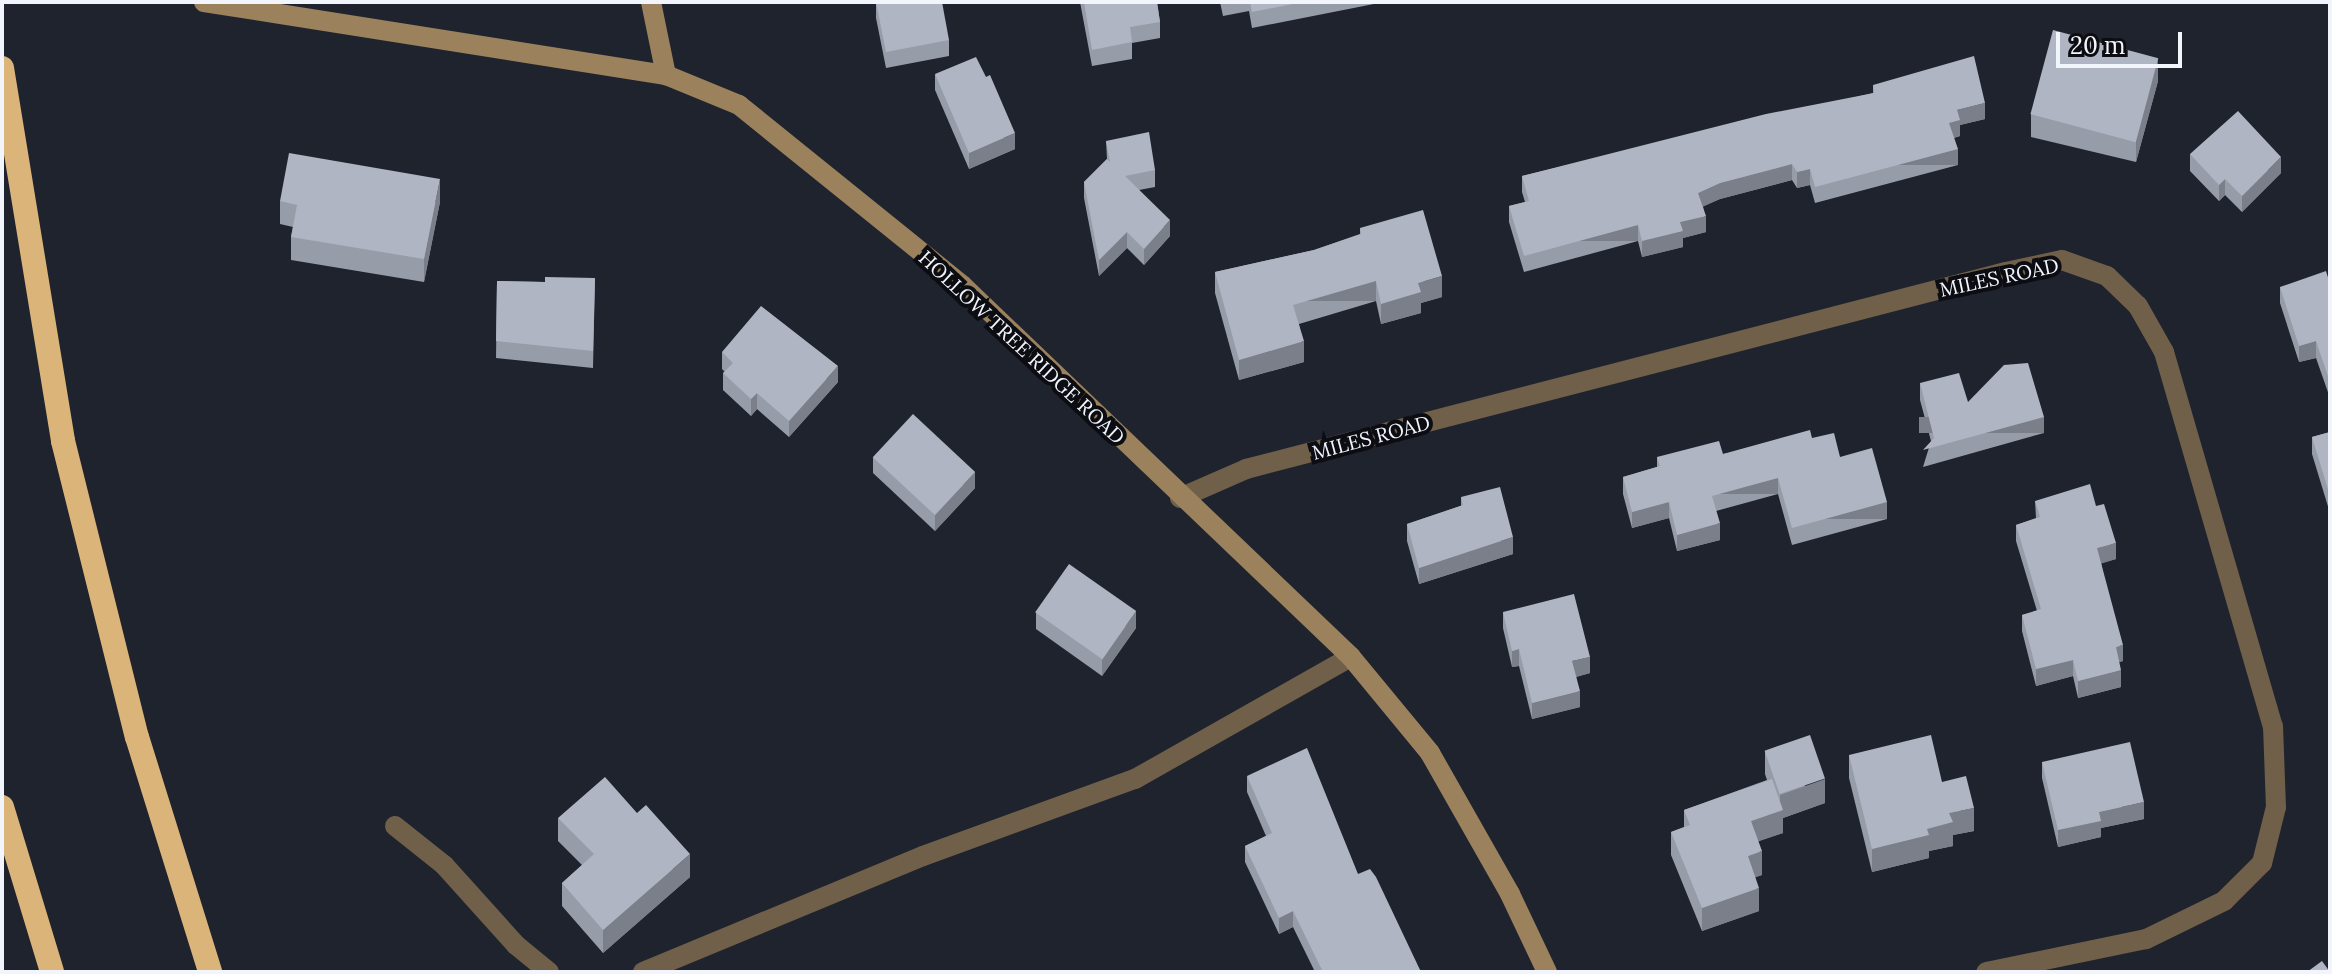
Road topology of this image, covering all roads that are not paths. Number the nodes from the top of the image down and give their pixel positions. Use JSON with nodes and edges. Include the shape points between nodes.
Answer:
{"nodes":[{"id":1,"x":204,"y":2,"type":"edge"},
{"id":2,"x":651,"y":2,"type":"edge"},
{"id":3,"x":2,"y":68,"type":"edge"},
{"id":4,"x":666,"y":75,"type":"junction"},
{"id":5,"x":1180,"y":498,"type":"junction"},
{"id":6,"x":1351,"y":657,"type":"junction"},
{"id":7,"x":2,"y":807,"type":"edge"},
{"id":8,"x":395,"y":826,"type":"dead end"},
{"id":9,"x":52,"y":972,"type":"edge"},
{"id":10,"x":210,"y":972,"type":"edge"},
{"id":11,"x":549,"y":972,"type":"edge"},
{"id":12,"x":643,"y":972,"type":"edge"},
{"id":13,"x":1547,"y":972,"type":"edge"},
{"id":14,"x":1986,"y":972,"type":"edge"}],
"edges":[{"from":1,"to":4,"type":"main road","name":"HOLLOW TREE RIDGE ROAD"},
{"from":2,"to":4,"type":"main road"},
{"from":3,"to":10,"type":"highway","via":[[63,441],[137,737]]},
{"from":4,"to":5,"type":"main road","name":"HOLLOW TREE RIDGE ROAD","via":[[739,105],[828,174],[962,285]]},
{"from":5,"to":6,"type":"main road","name":"HOLLOW TREE RIDGE ROAD"},
{"from":5,"to":14,"type":"street","name":"MILES ROAD","via":[[1246,469],[2006,272],[2062,260],[2107,276],[2138,306],[2164,352],[2273,726],[2276,807],[2262,863],[2224,901],[2146,939]]},
{"from":6,"to":12,"type":"street","via":[[1135,779],[923,856]]},
{"from":6,"to":13,"type":"main road","name":"HOLLOW TREE RIDGE ROAD","via":[[1430,753],[1510,894]]},
{"from":7,"to":9,"type":"highway"},
{"from":8,"to":11,"type":"street","via":[[444,865],[516,945]]}]}
